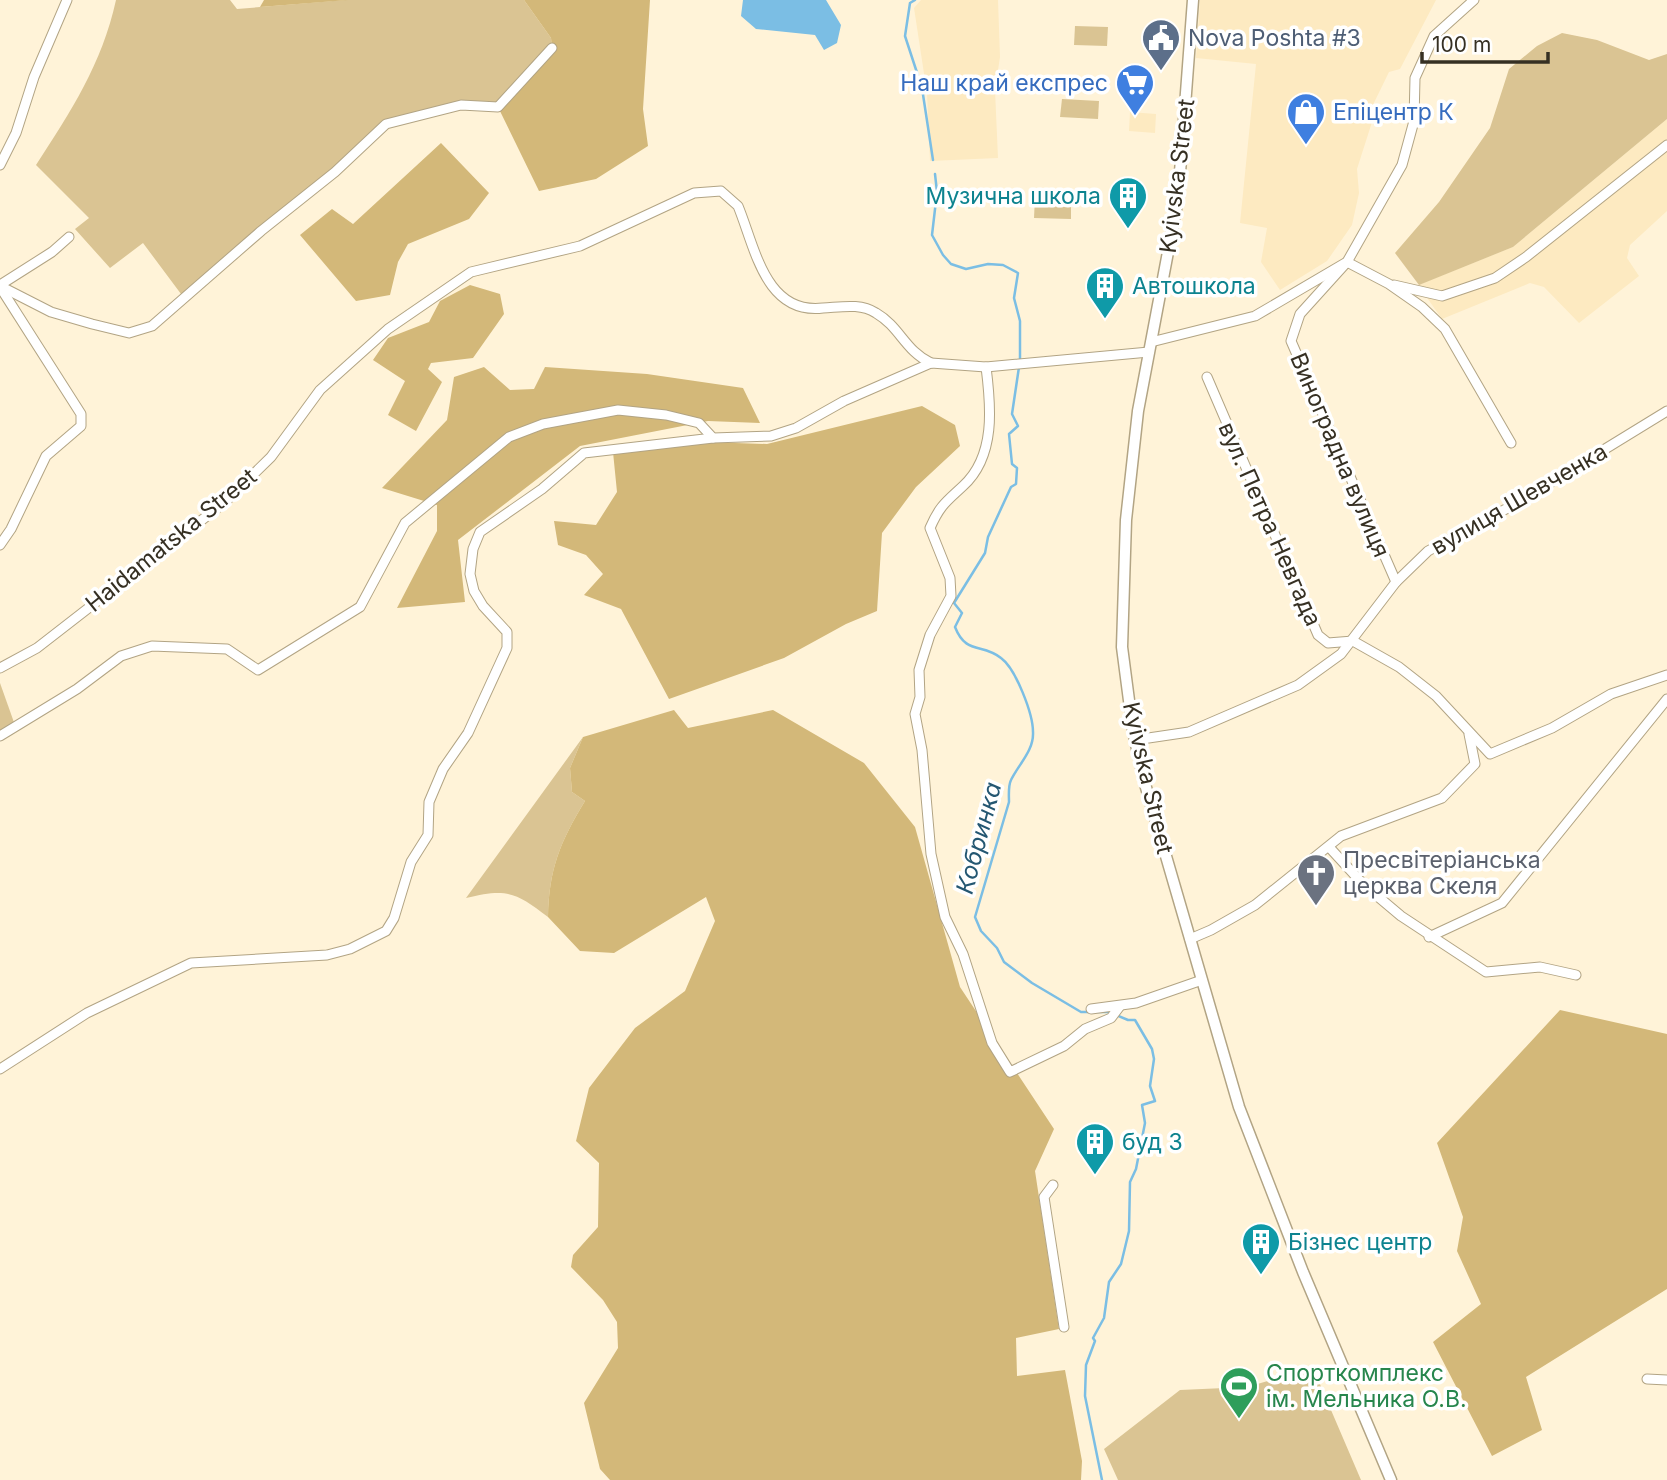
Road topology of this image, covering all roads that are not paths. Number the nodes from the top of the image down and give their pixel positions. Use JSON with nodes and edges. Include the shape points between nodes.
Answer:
{"nodes":[{"id":1,"x":67,"y":0,"type":"edge"},
{"id":2,"x":1193,"y":0,"type":"edge"},
{"id":3,"x":1474,"y":0,"type":"edge"},
{"id":4,"x":552,"y":48,"type":"dead end"},
{"id":5,"x":1667,"y":145,"type":"edge"},
{"id":6,"x":0,"y":165,"type":"edge"},
{"id":7,"x":69,"y":237,"type":"dead end"},
{"id":8,"x":1347,"y":262,"type":"junction"},
{"id":9,"x":1389,"y":284,"type":"junction"},
{"id":10,"x":0,"y":286,"type":"edge"},
{"id":11,"x":1150,"y":347,"type":"junction"},
{"id":12,"x":931,"y":363,"type":"junction"},
{"id":13,"x":986,"y":367,"type":"junction"},
{"id":14,"x":1207,"y":377,"type":"dead end"},
{"id":15,"x":1667,"y":411,"type":"edge"},
{"id":16,"x":713,"y":438,"type":"junction"},
{"id":17,"x":1511,"y":443,"type":"dead end"},
{"id":18,"x":0,"y":545,"type":"edge"},
{"id":19,"x":1396,"y":582,"type":"junction"},
{"id":20,"x":1353,"y":641,"type":"junction"},
{"id":21,"x":0,"y":668,"type":"edge"},
{"id":22,"x":1667,"y":675,"type":"edge"},
{"id":23,"x":1667,"y":699,"type":"edge"},
{"id":24,"x":1469,"y":734,"type":"junction"},
{"id":25,"x":0,"y":736,"type":"edge"},
{"id":26,"x":1135,"y":740,"type":"junction"},
{"id":27,"x":1329,"y":847,"type":"junction"},
{"id":28,"x":1429,"y":937,"type":"junction"},
{"id":29,"x":1190,"y":939,"type":"junction"},
{"id":30,"x":1576,"y":975,"type":"dead end"},
{"id":31,"x":1202,"y":980,"type":"junction"},
{"id":32,"x":1091,"y":1009,"type":"dead end"},
{"id":33,"x":1116,"y":1012,"type":"junction"},
{"id":34,"x":0,"y":1069,"type":"edge"},
{"id":35,"x":1054,"y":1185,"type":"dead end"},
{"id":36,"x":1063,"y":1327,"type":"dead end"},
{"id":37,"x":1647,"y":1379,"type":"dead end"},
{"id":38,"x":1667,"y":1380,"type":"edge"},
{"id":39,"x":1391,"y":1480,"type":"edge"}],
"edges":[{"from":1,"to":6,"type":"street"},
{"from":2,"to":11,"type":"main road","name":"Kyivska Street","via":[[1178,199]]},
{"from":3,"to":8,"type":"street","name":"Виноградна вулиця","via":[[1434,36],[1415,78],[1414,121],[1402,165]]},
{"from":4,"to":10,"type":"street","via":[[498,107],[461,105],[386,124],[152,326],[129,333],[92,324],[51,312]]},
{"from":5,"to":9,"type":"street","via":[[1495,278],[1442,296]]},
{"from":7,"to":10,"type":"street"},
{"from":8,"to":9,"type":"street"},
{"from":8,"to":11,"type":"street","via":[[1255,316]]},
{"from":8,"to":19,"type":"street","name":"Виноградна вулиця","via":[[1300,314],[1291,341]]},
{"from":9,"to":17,"type":"street","via":[[1445,329]]},
{"from":10,"to":18,"type":"street","via":[[81,414],[81,426],[46,456]]},
{"from":11,"to":13,"type":"street"},
{"from":11,"to":26,"type":"main road","name":"Kyivska Street","via":[[1130,478],[1123,598],[1122,646]]},
{"from":12,"to":13,"type":"street"},
{"from":12,"to":16,"type":"street","via":[[844,401],[796,428],[771,436]]},
{"from":12,"to":21,"type":"street","name":"Haidamatska Street","via":[[914,355],[876,313],[850,305],[805,308],[783,298],[767,283],[738,206],[721,191],[694,193],[580,246],[471,272],[388,329],[320,390],[271,457],[225,502],[37,648]]},
{"from":13,"to":33,"type":"street","via":[[991,405],[981,464],[938,509],[930,528],[950,578],[951,596],[930,635],[919,670],[915,714],[931,854],[944,918],[963,954],[992,1043],[1010,1072],[1064,1046],[1085,1028]]},
{"from":14,"to":20,"type":"street","name":"вул. Петра Невгада","via":[[1314,628],[1328,643]]},
{"from":15,"to":19,"type":"street","name":"вулиця Шевченка","via":[[1517,503],[1428,551]]},
{"from":16,"to":25,"type":"street","via":[[699,423],[618,410],[543,424],[509,437],[405,523],[360,607],[306,642],[258,670],[227,649],[152,646],[121,656]]},
{"from":16,"to":34,"type":"street","via":[[584,453],[480,532],[470,574],[483,606],[508,632],[507,648],[468,733],[433,791],[428,835],[411,862],[386,931],[327,955],[191,963],[88,1013]]},
{"from":19,"to":20,"type":"street","name":"вулиця Шевченка"},
{"from":20,"to":24,"type":"street","via":[[1399,667],[1436,696]]},
{"from":20,"to":26,"type":"street","name":"вулиця Шевченка","via":[[1298,685],[1189,732]]},
{"from":22,"to":24,"type":"street","via":[[1611,694],[1552,728],[1490,754]]},
{"from":23,"to":28,"type":"street","via":[[1502,903]]},
{"from":24,"to":27,"type":"street","via":[[1475,764],[1442,798],[1341,836]]},
{"from":26,"to":29,"type":"main road","name":"Kyivska Street"},
{"from":27,"to":28,"type":"street","via":[[1363,884]]},
{"from":27,"to":29,"type":"street","via":[[1255,905]]},
{"from":28,"to":30,"type":"street","via":[[1486,972],[1540,967]]},
{"from":29,"to":31,"type":"main road","name":"Kyivska Street"},
{"from":31,"to":33,"type":"street"},
{"from":31,"to":39,"type":"main road","name":"Kyivska Street","via":[[1239,1107]]},
{"from":32,"to":33,"type":"street"},
{"from":35,"to":36,"type":"street","via":[[1044,1197]]},
{"from":37,"to":38,"type":"street"}]}
